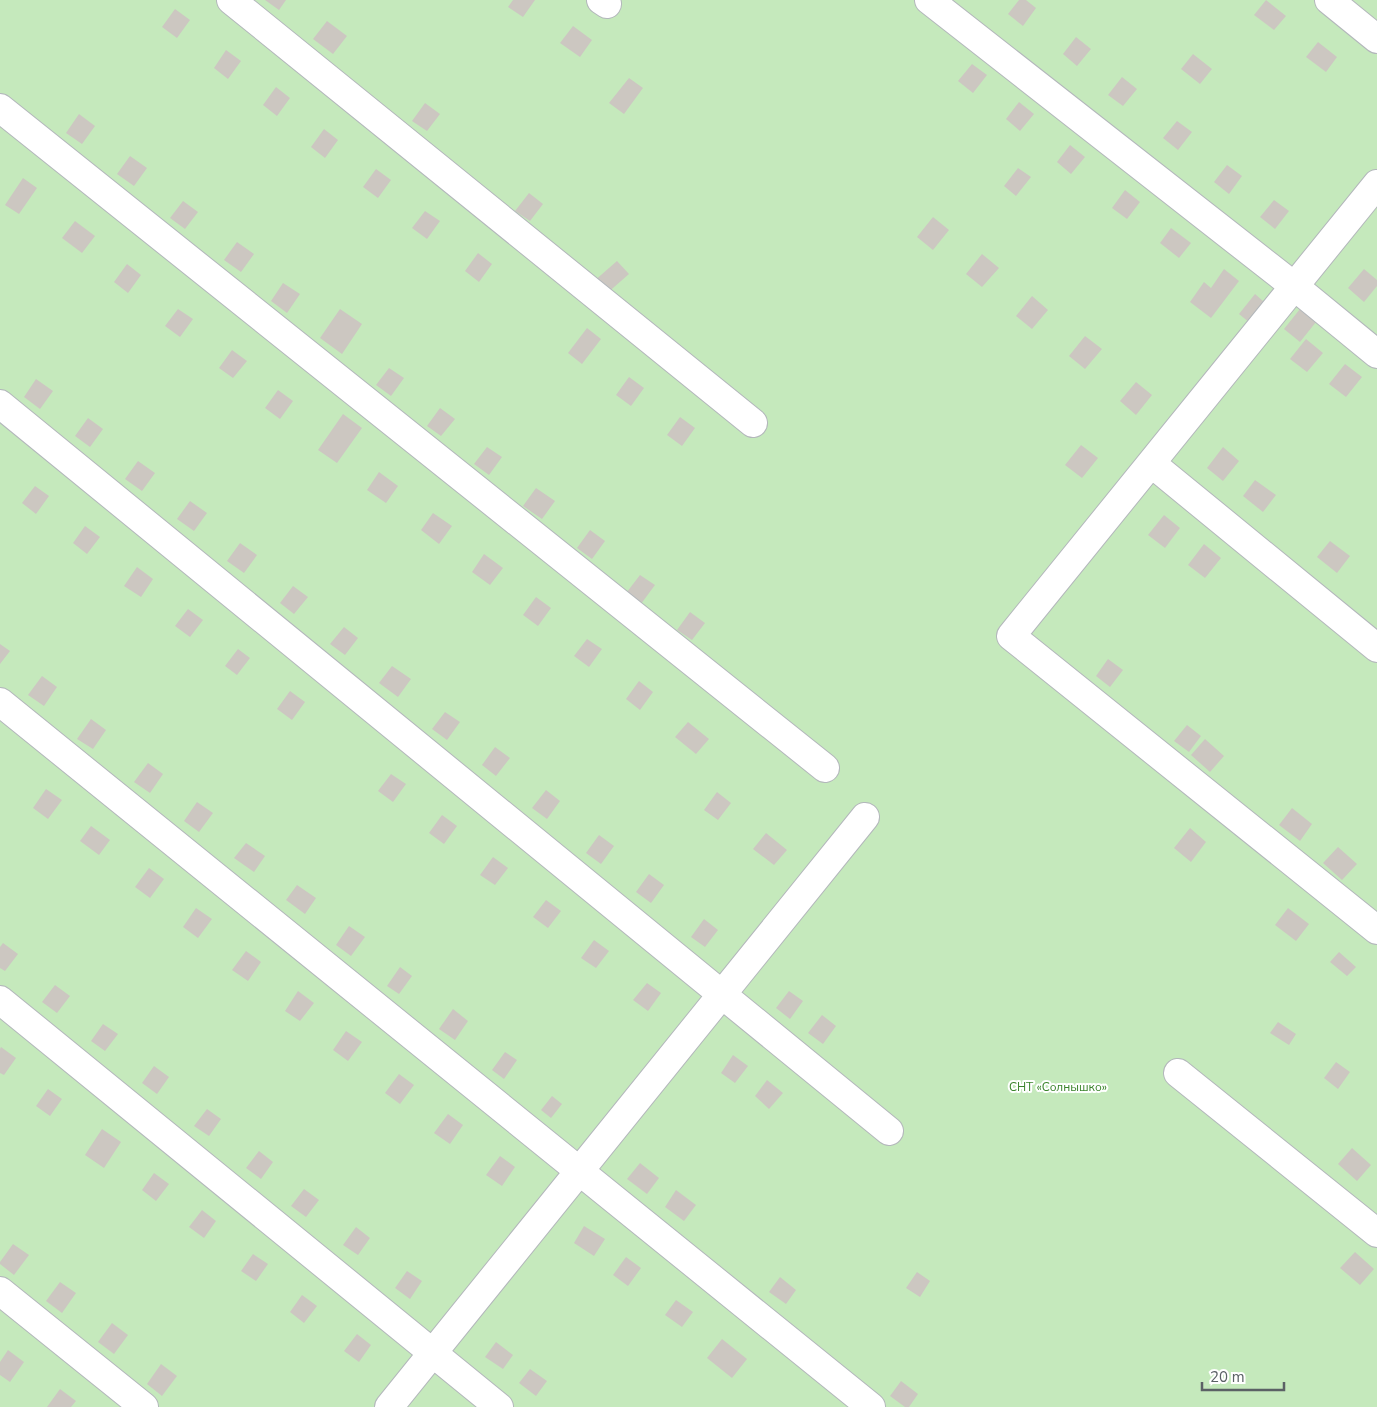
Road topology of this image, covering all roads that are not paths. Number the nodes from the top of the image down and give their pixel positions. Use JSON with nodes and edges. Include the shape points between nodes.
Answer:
{"nodes":[{"id":1,"x":232,"y":0,"type":"edge"},
{"id":2,"x":929,"y":0,"type":"edge"},
{"id":3,"x":1329,"y":0,"type":"edge"},
{"id":4,"x":1377,"y":38,"type":"edge"},
{"id":5,"x":0,"y":108,"type":"edge"},
{"id":6,"x":1377,"y":184,"type":"edge"},
{"id":7,"x":1294,"y":286,"type":"junction"},
{"id":8,"x":1377,"y":354,"type":"edge"},
{"id":9,"x":0,"y":404,"type":"edge"},
{"id":10,"x":753,"y":423,"type":"dead end"},
{"id":11,"x":1151,"y":463,"type":"junction"},
{"id":12,"x":1377,"y":648,"type":"edge"},
{"id":13,"x":0,"y":702,"type":"edge"},
{"id":14,"x":825,"y":768,"type":"dead end"},
{"id":15,"x":865,"y":817,"type":"dead end"},
{"id":16,"x":1377,"y":930,"type":"edge"},
{"id":17,"x":722,"y":995,"type":"junction"},
{"id":18,"x":0,"y":1000,"type":"edge"},
{"id":19,"x":1178,"y":1073,"type":"dead end"},
{"id":20,"x":889,"y":1131,"type":"dead end"},
{"id":21,"x":579,"y":1172,"type":"junction"},
{"id":22,"x":1377,"y":1233,"type":"edge"},
{"id":23,"x":0,"y":1291,"type":"edge"},
{"id":24,"x":432,"y":1353,"type":"junction"},
{"id":25,"x":144,"y":1407,"type":"edge"},
{"id":26,"x":389,"y":1407,"type":"edge"},
{"id":27,"x":499,"y":1407,"type":"edge"},
{"id":28,"x":870,"y":1407,"type":"edge"}],
"edges":[{"from":1,"to":10,"type":"street"},
{"from":2,"to":7,"type":"street"},
{"from":3,"to":4,"type":"street"},
{"from":5,"to":14,"type":"street"},
{"from":6,"to":7,"type":"street"},
{"from":7,"to":8,"type":"street"},
{"from":7,"to":11,"type":"street"},
{"from":9,"to":17,"type":"street"},
{"from":11,"to":12,"type":"street"},
{"from":11,"to":16,"type":"street","via":[[1011,636]]},
{"from":13,"to":21,"type":"street"},
{"from":15,"to":17,"type":"street"},
{"from":17,"to":20,"type":"street"},
{"from":17,"to":21,"type":"street"},
{"from":18,"to":24,"type":"street"},
{"from":19,"to":22,"type":"street"},
{"from":21,"to":24,"type":"street"},
{"from":21,"to":28,"type":"street"},
{"from":23,"to":25,"type":"street"},
{"from":24,"to":26,"type":"street"},
{"from":24,"to":27,"type":"street"}]}
